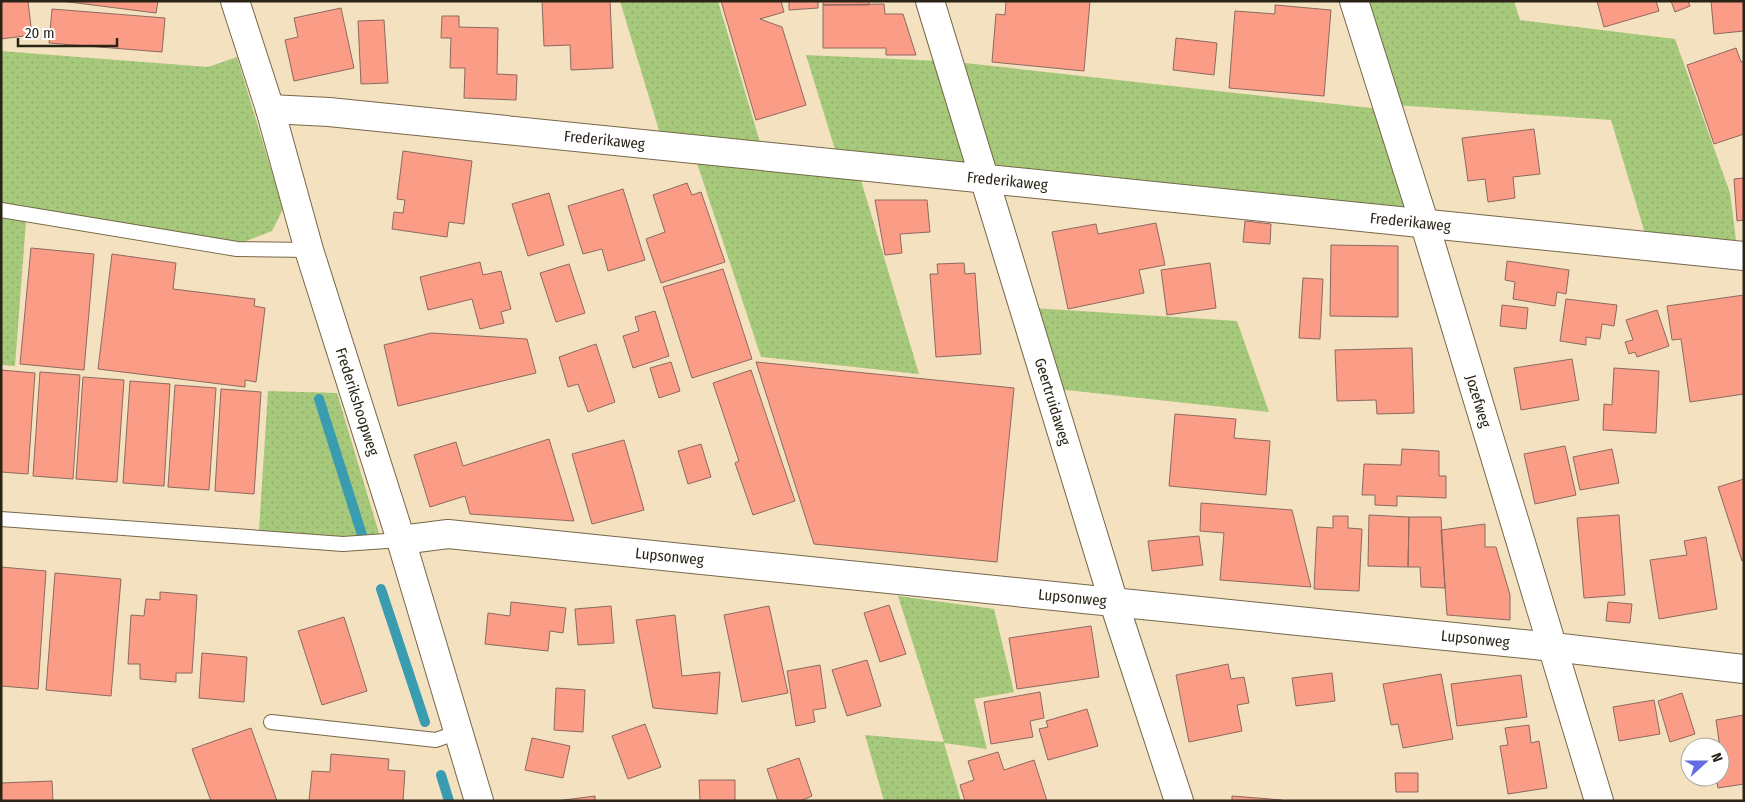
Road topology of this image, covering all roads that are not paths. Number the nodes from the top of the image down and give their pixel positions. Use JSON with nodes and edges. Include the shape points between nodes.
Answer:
{"nodes":[{"id":1,"x":235,"y":1,"type":"edge"},
{"id":2,"x":930,"y":1,"type":"edge"},
{"id":3,"x":1354,"y":1,"type":"edge"},
{"id":4,"x":270,"y":109,"type":"junction"},
{"id":5,"x":983,"y":178,"type":"junction"},
{"id":6,"x":1,"y":210,"type":"edge"},
{"id":7,"x":1425,"y":225,"type":"junction"},
{"id":8,"x":309,"y":250,"type":"junction"},
{"id":9,"x":1744,"y":256,"type":"edge"},
{"id":10,"x":1,"y":519,"type":"edge"},
{"id":11,"x":400,"y":540,"type":"junction"},
{"id":12,"x":1114,"y":603,"type":"junction"},
{"id":13,"x":1553,"y":647,"type":"junction"},
{"id":14,"x":1744,"y":669,"type":"edge"},
{"id":15,"x":271,"y":722,"type":"dead end"},
{"id":16,"x":458,"y":732,"type":"junction"},
{"id":17,"x":479,"y":801,"type":"edge"},
{"id":18,"x":1179,"y":801,"type":"edge"},
{"id":19,"x":1600,"y":801,"type":"edge"}],
"edges":[{"from":1,"to":4,"type":"street","name":"Frederikshoopweg"},
{"from":2,"to":5,"type":"street","name":"Geertruidaweg"},
{"from":3,"to":7,"type":"street","name":"Jozefweg"},
{"from":4,"to":5,"type":"street","name":"Frederikaweg","via":[[329,112]]},
{"from":4,"to":8,"type":"street","name":"Frederikshoopweg"},
{"from":5,"to":7,"type":"street","name":"Frederikaweg"},
{"from":5,"to":12,"type":"street","name":"Geertruidaweg"},
{"from":6,"to":8,"type":"lane","via":[[237,249]]},
{"from":7,"to":9,"type":"street","name":"Frederikaweg"},
{"from":7,"to":13,"type":"street","name":"Jozefweg"},
{"from":8,"to":11,"type":"street","name":"Frederikshoopweg"},
{"from":10,"to":11,"type":"lane","via":[[343,544]]},
{"from":11,"to":12,"type":"street","name":"Lupsonweg","via":[[448,534]]},
{"from":11,"to":16,"type":"street","name":"Frederikshoopweg"},
{"from":12,"to":13,"type":"street","name":"Lupsonweg"},
{"from":12,"to":18,"type":"street","name":"Geertruidaweg"},
{"from":13,"to":14,"type":"street","name":"Lupsonweg"},
{"from":13,"to":19,"type":"street","name":"Jozefweg"},
{"from":15,"to":16,"type":"lane","via":[[436,740]]},
{"from":16,"to":17,"type":"street","name":"Frederikshoopweg"}]}
